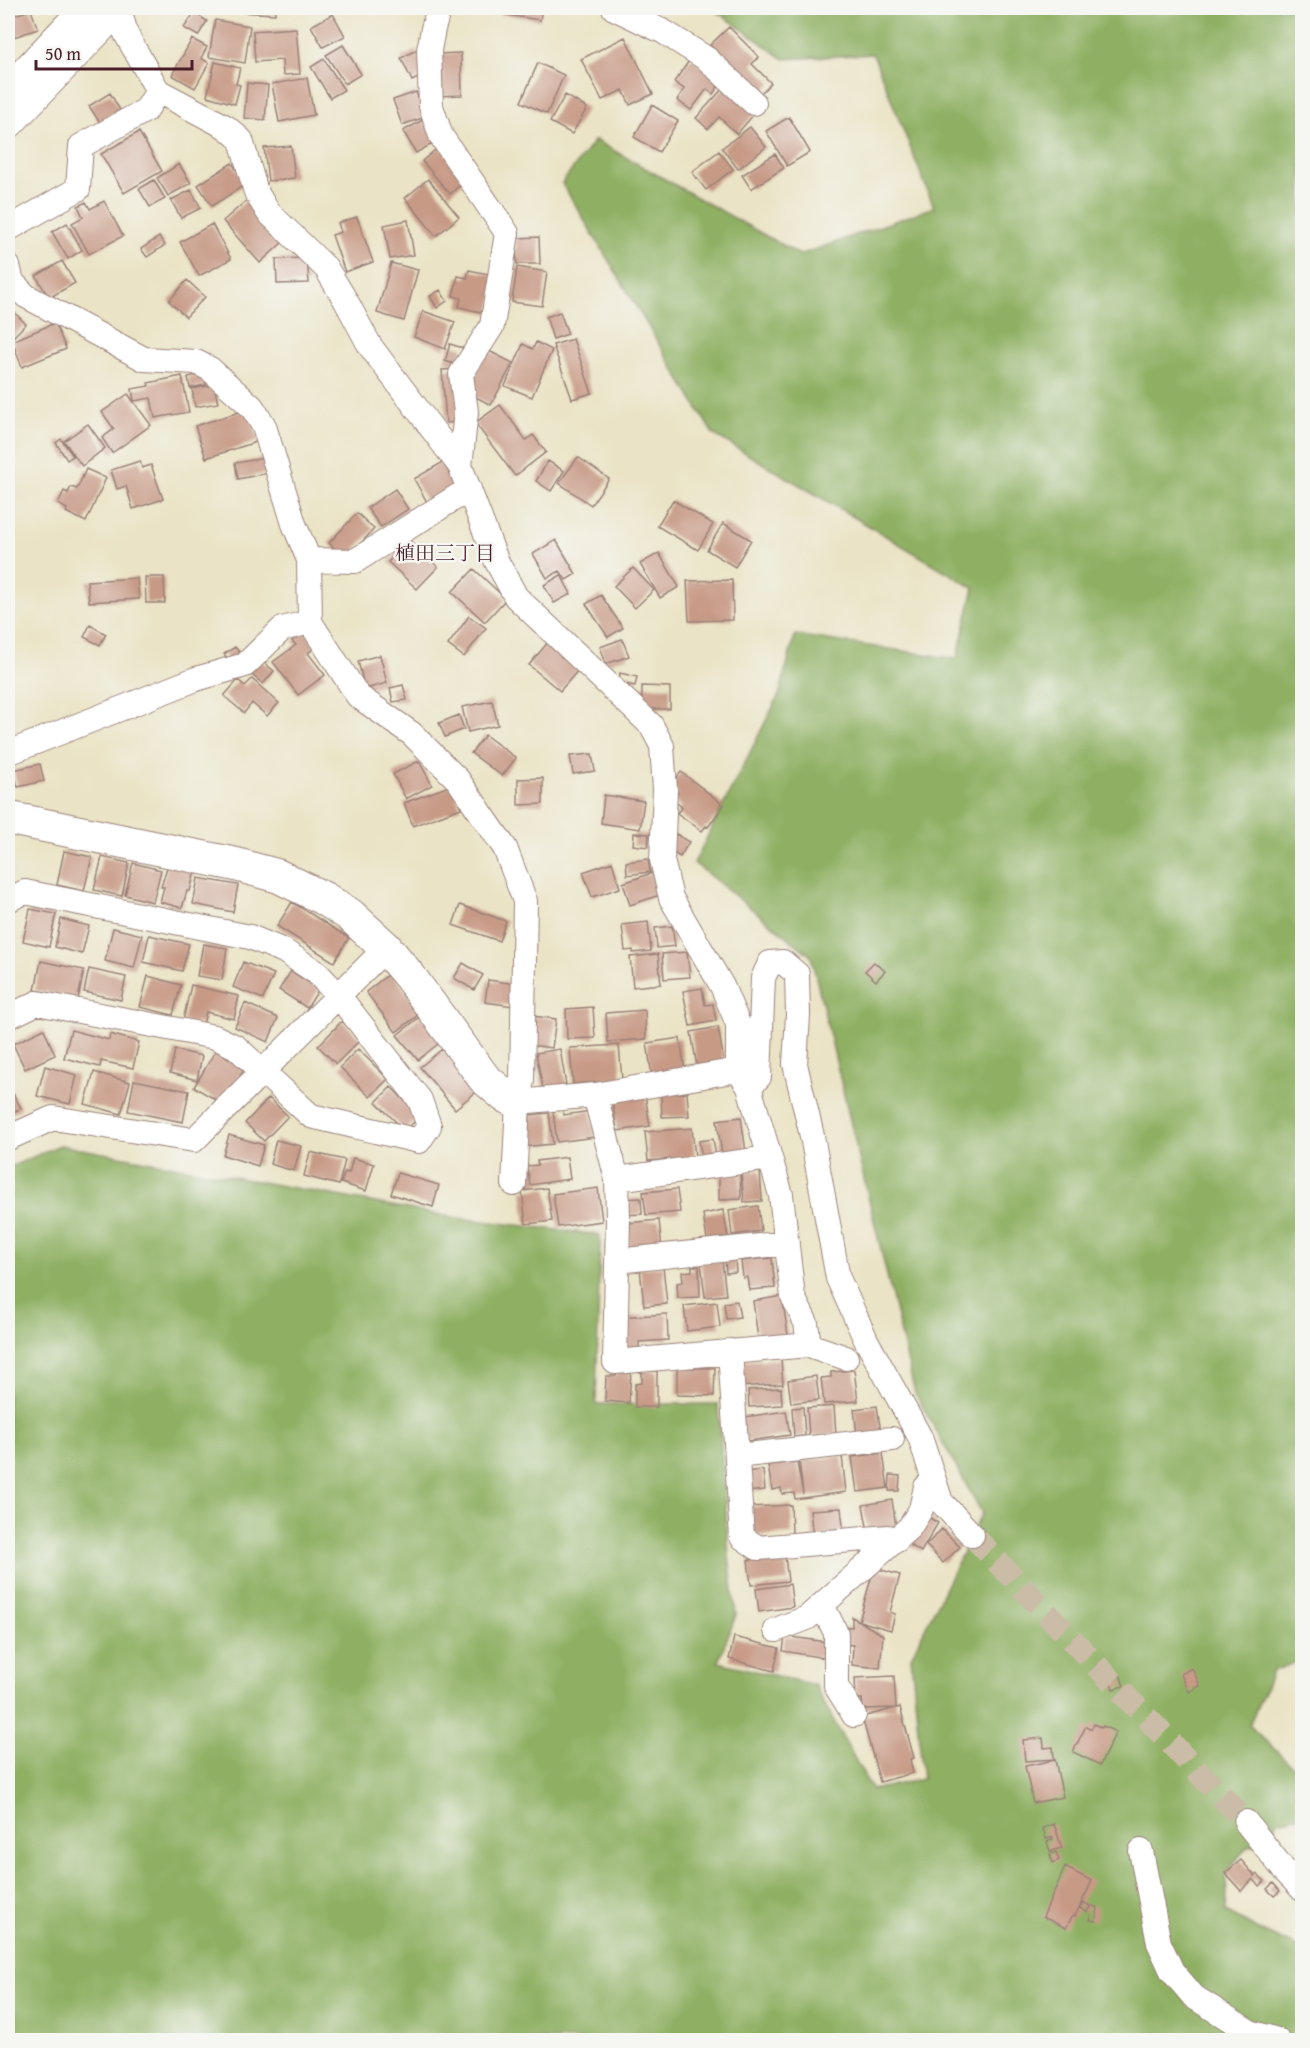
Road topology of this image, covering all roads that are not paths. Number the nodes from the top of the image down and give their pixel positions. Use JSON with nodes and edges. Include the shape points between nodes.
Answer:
{"nodes":[{"id":1,"x":82,"y":8,"type":"edge"},
{"id":2,"x":118,"y":8,"type":"edge"},
{"id":3,"x":439,"y":8,"type":"edge"},
{"id":4,"x":614,"y":8,"type":"edge"},
{"id":5,"x":8,"y":86,"type":"edge"},
{"id":6,"x":158,"y":91,"type":"junction"},
{"id":7,"x":754,"y":103,"type":"dead end"},
{"id":8,"x":8,"y":122,"type":"edge"},
{"id":9,"x":8,"y":229,"type":"edge"},
{"id":10,"x":8,"y":266,"type":"edge"},
{"id":11,"x":464,"y":478,"type":"junction"},
{"id":12,"x":309,"y":560,"type":"junction"},
{"id":13,"x":310,"y":622,"type":"junction"},
{"id":14,"x":8,"y":753,"type":"edge"},
{"id":15,"x":8,"y":818,"type":"edge"},
{"id":16,"x":8,"y":900,"type":"edge"},
{"id":17,"x":386,"y":948,"type":"junction"},
{"id":18,"x":338,"y":995,"type":"junction"},
{"id":19,"x":8,"y":1017,"type":"edge"},
{"id":20,"x":263,"y":1071,"type":"junction"},
{"id":21,"x":743,"y":1079,"type":"junction"},
{"id":22,"x":595,"y":1095,"type":"junction"},
{"id":23,"x":518,"y":1102,"type":"junction"},
{"id":24,"x":8,"y":1138,"type":"edge"},
{"id":25,"x":770,"y":1158,"type":"junction"},
{"id":26,"x":617,"y":1179,"type":"junction"},
{"id":27,"x":514,"y":1184,"type":"dead end"},
{"id":28,"x":787,"y":1243,"type":"junction"},
{"id":29,"x":617,"y":1261,"type":"junction"},
{"id":30,"x":809,"y":1345,"type":"junction"},
{"id":31,"x":730,"y":1352,"type":"junction"},
{"id":32,"x":846,"y":1358,"type":"dead end"},
{"id":33,"x":892,"y":1439,"type":"dead end"},
{"id":34,"x":737,"y":1456,"type":"junction"},
{"id":35,"x":934,"y":1480,"type":"junction"},
{"id":36,"x":972,"y":1535,"type":"tunnel mouth"},
{"id":37,"x":897,"y":1540,"type":"junction"},
{"id":38,"x":822,"y":1605,"type":"junction"},
{"id":39,"x":776,"y":1630,"type":"dead end"},
{"id":40,"x":854,"y":1715,"type":"dead end"},
{"id":41,"x":1246,"y":1822,"type":"tunnel mouth"},
{"id":42,"x":1141,"y":1851,"type":"dead end"},
{"id":43,"x":1293,"y":1868,"type":"edge"},
{"id":44,"x":1302,"y":1889,"type":"edge"},
{"id":45,"x":1277,"y":2040,"type":"edge"}],
"edges":[{"from":1,"to":5,"type":"street"},
{"from":2,"to":6,"type":"street","via":[[126,34]]},
{"from":2,"to":8,"type":"main road"},
{"from":3,"to":11,"type":"street","via":[[429,50],[432,106],[441,136],[507,233],[492,326],[461,374],[466,412]]},
{"from":4,"to":7,"type":"street","via":[[707,59]]},
{"from":6,"to":9,"type":"street","via":[[146,110],[81,146],[78,189]]},
{"from":6,"to":11,"type":"street","via":[[226,127],[241,140],[256,192],[268,212],[326,268],[370,346]]},
{"from":10,"to":12,"type":"street","via":[[12,282],[26,296],[144,359],[196,362],[210,369],[252,407],[264,426]]},
{"from":11,"to":12,"type":"street","via":[[355,561]]},
{"from":11,"to":21,"type":"street","via":[[496,560],[516,597],[651,725],[662,746],[662,860],[671,898],[722,986],[738,1024]]},
{"from":12,"to":13,"type":"street"},
{"from":13,"to":14,"type":"street","via":[[282,630],[245,665],[196,679]]},
{"from":13,"to":23,"type":"street","via":[[358,696],[412,734],[458,780],[505,848],[525,902],[522,1080]]},
{"from":15,"to":17,"type":"main road","via":[[278,876],[350,915]]},
{"from":16,"to":18,"type":"street","via":[[25,892],[250,937],[284,951],[316,972]]},
{"from":17,"to":18,"type":"street"},
{"from":17,"to":23,"type":"main road","via":[[484,1078]]},
{"from":18,"to":20,"type":"street"},
{"from":18,"to":20,"type":"street","via":[[420,1100],[429,1126],[419,1141],[311,1116]]},
{"from":19,"to":20,"type":"street","via":[[37,1003],[214,1037],[236,1047]]},
{"from":20,"to":24,"type":"street","via":[[194,1140],[53,1118]]},
{"from":21,"to":22,"type":"street"},
{"from":21,"to":25,"type":"street"},
{"from":21,"to":35,"type":"street","via":[[759,1077],[763,978],[770,963],[783,962],[797,974],[795,1064],[838,1278],[866,1340],[920,1437]]},
{"from":22,"to":23,"type":"street"},
{"from":22,"to":26,"type":"street"},
{"from":23,"to":27,"type":"street"},
{"from":25,"to":26,"type":"street"},
{"from":25,"to":28,"type":"street","via":[[781,1195]]},
{"from":26,"to":29,"type":"street"},
{"from":28,"to":29,"type":"street"},
{"from":28,"to":30,"type":"street","via":[[793,1297],[806,1323]]},
{"from":29,"to":31,"type":"street","via":[[615,1362]]},
{"from":30,"to":31,"type":"street"},
{"from":30,"to":32,"type":"street"},
{"from":31,"to":34,"type":"street"},
{"from":33,"to":34,"type":"street"},
{"from":34,"to":37,"type":"street","via":[[742,1537],[758,1548],[888,1537]]},
{"from":35,"to":36,"type":"street","via":[[940,1502]]},
{"from":35,"to":37,"type":"street","via":[[927,1487],[921,1509],[910,1527]]},
{"from":37,"to":38,"type":"street"},
{"from":38,"to":39,"type":"street","via":[[807,1618]]},
{"from":38,"to":40,"type":"street","via":[[836,1633],[836,1686]]},
{"from":41,"to":43,"type":"street"},
{"from":42,"to":45,"type":"street","via":[[1159,1943],[1172,1971],[1194,1997],[1250,2032]]},
{"from":43,"to":44,"type":"street"}]}
